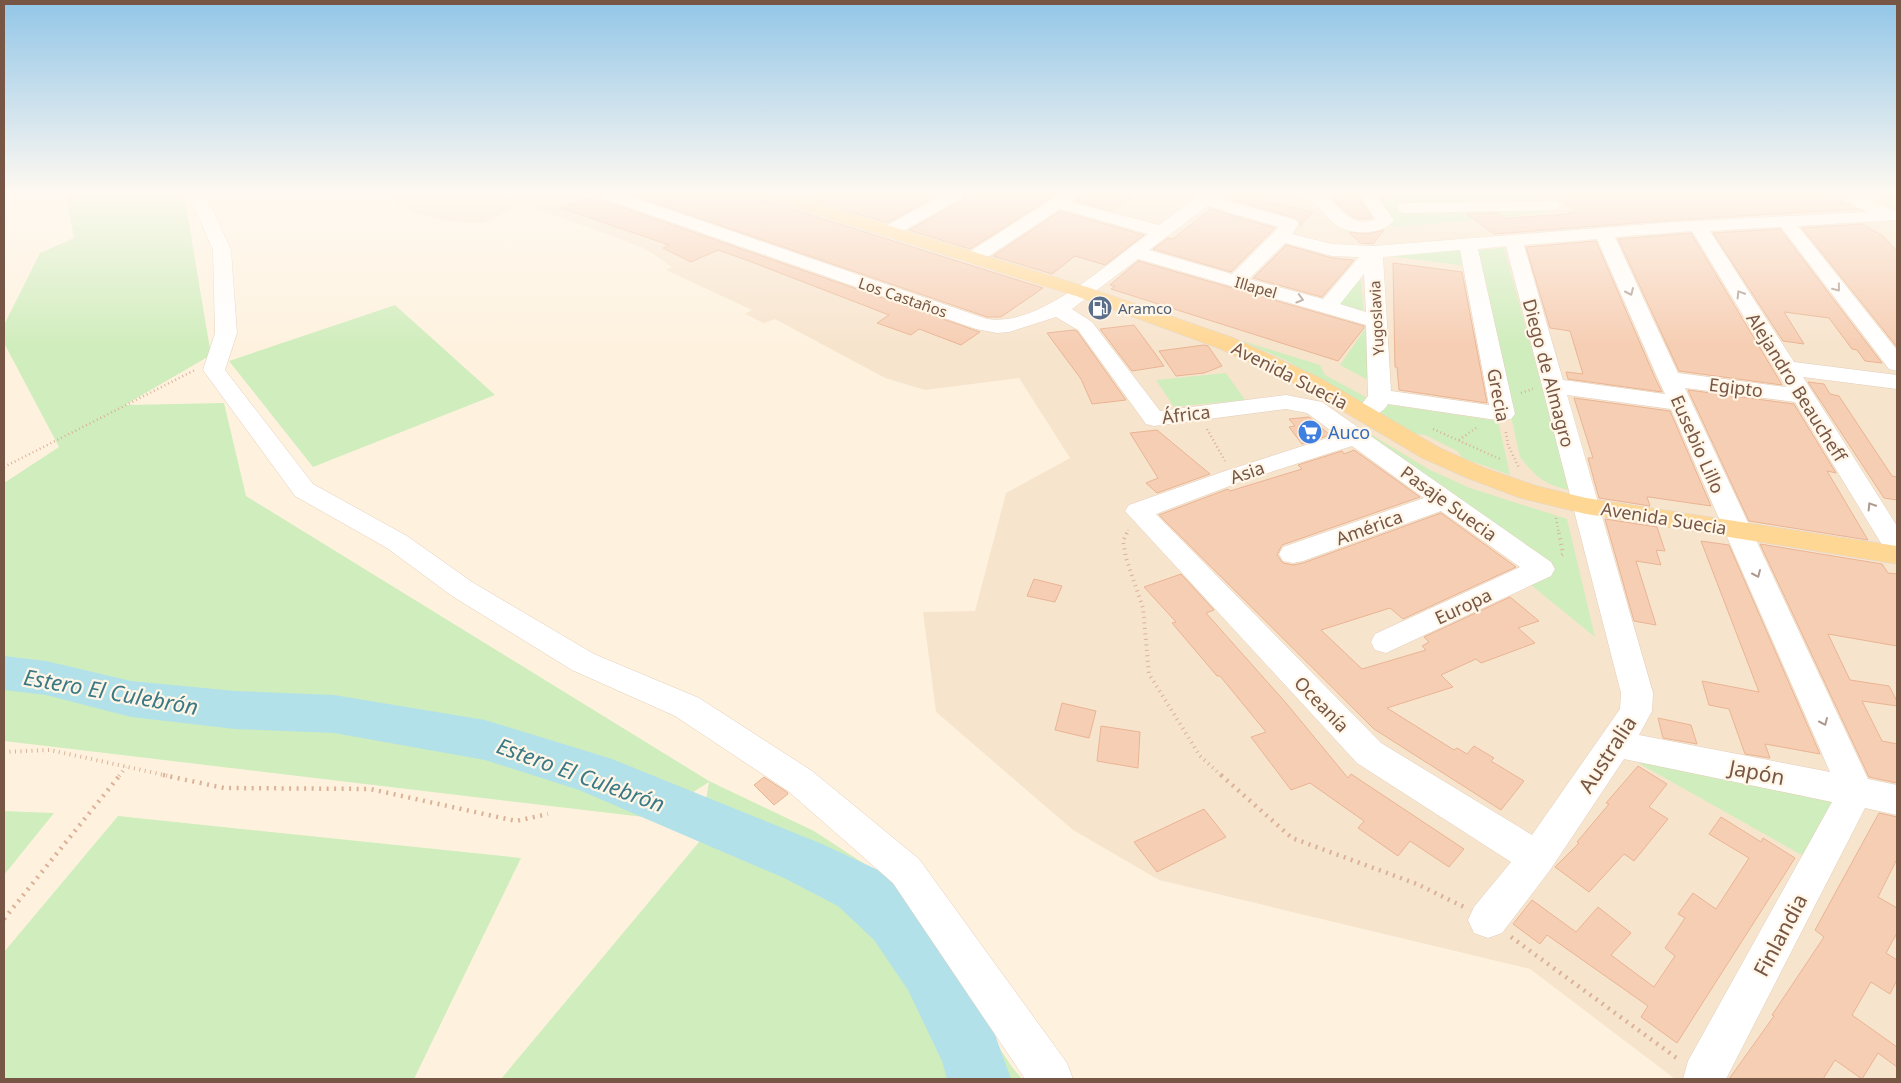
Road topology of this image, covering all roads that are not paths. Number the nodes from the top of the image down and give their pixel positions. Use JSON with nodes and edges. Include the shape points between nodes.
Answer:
{"nodes":[{"id":1,"x":1468,"y":244,"type":"edge"},
{"id":2,"x":220,"y":245,"type":"edge"},
{"id":3,"x":753,"y":245,"type":"edge"},
{"id":4,"x":932,"y":245,"type":"edge"},
{"id":5,"x":994,"y":245,"type":"edge"},
{"id":6,"x":1145,"y":245,"type":"edge"},
{"id":7,"x":1273,"y":245,"type":"edge"},
{"id":8,"x":1311,"y":245,"type":"edge"},
{"id":9,"x":1462,"y":245,"type":"edge"},
{"id":10,"x":1514,"y":245,"type":"edge"},
{"id":11,"x":1602,"y":245,"type":"edge"},
{"id":12,"x":1709,"y":245,"type":"edge"},
{"id":13,"x":1804,"y":245,"type":"edge"},
{"id":14,"x":1135,"y":252,"type":"junction"},
{"id":15,"x":1373,"y":252,"type":"junction"},
{"id":16,"x":973,"y":258,"type":"junction"},
{"id":17,"x":1236,"y":281,"type":"junction"},
{"id":18,"x":1082,"y":292,"type":"junction"},
{"id":19,"x":1327,"y":307,"type":"junction"},
{"id":20,"x":1057,"y":310,"type":"junction"},
{"id":21,"x":1376,"y":321,"type":"junction"},
{"id":22,"x":1896,"y":361,"type":"edge"},
{"id":23,"x":1786,"y":368,"type":"junction"},
{"id":24,"x":1669,"y":379,"type":"junction"},
{"id":25,"x":1552,"y":382,"type":"junction"},
{"id":26,"x":1897,"y":382,"type":"edge"},
{"id":27,"x":1380,"y":396,"type":"junction"},
{"id":28,"x":1803,"y":396,"type":"junction"},
{"id":29,"x":1680,"y":403,"type":"junction"},
{"id":30,"x":1361,"y":425,"type":"junction"},
{"id":31,"x":1445,"y":500,"type":"junction"},
{"id":32,"x":1586,"y":506,"type":"junction"},
{"id":33,"x":1138,"y":512,"type":"joint"},
{"id":34,"x":1737,"y":530,"type":"junction"},
{"id":35,"x":1897,"y":547,"type":"edge"},
{"id":36,"x":1293,"y":554,"type":"dead end"},
{"id":37,"x":1897,"y":555,"type":"edge"},
{"id":38,"x":1541,"y":570,"type":"joint"},
{"id":39,"x":1386,"y":642,"type":"dead end"},
{"id":40,"x":1616,"y":744,"type":"junction"},
{"id":41,"x":1856,"y":792,"type":"junction"},
{"id":42,"x":1897,"y":800,"type":"edge"},
{"id":43,"x":1537,"y":858,"type":"junction"},
{"id":44,"x":1488,"y":920,"type":"road end"},
{"id":45,"x":1704,"y":1077,"type":"road end"},
{"id":46,"x":1051,"y":1079,"type":"edge"}],
"edges":[{"from":1,"to":27,"type":"street","name":"Grecia","via":[[1502,405]]},
{"from":2,"to":46,"type":"street","via":[[226,333],[214,370],[304,490],[397,542],[462,589],[583,662],[687,707],[800,781],[906,871]]},
{"from":3,"to":20,"type":"street","name":"Los Castaños","via":[[987,326],[1009,326]]},
{"from":4,"to":16,"type":"main road","name":"Avenida Suecia"},
{"from":5,"to":16,"type":"street"},
{"from":6,"to":14,"type":"street","name":"Los Castaños"},
{"from":7,"to":17,"type":"street"},
{"from":8,"to":15,"type":"street","via":[[1332,250]]},
{"from":9,"to":15,"type":"street"},
{"from":10,"to":25,"type":"street","name":"Diego de Almagro"},
{"from":11,"to":24,"type":"street","name":"Eusebio Lillo","one_way":true},
{"from":23,"to":12,"type":"street","name":"Alejandro Beaucheff","one_way":true},
{"from":13,"to":22,"type":"street","one_way":true},
{"from":14,"to":17,"type":"street","name":"Illapel"},
{"from":14,"to":18,"type":"street","name":"Los Castaños"},
{"from":15,"to":19,"type":"street","name":"Yugoslavia"},
{"from":15,"to":21,"type":"street","name":"Yugoslavia"},
{"from":16,"to":18,"type":"main road","name":"Avenida Suecia"},
{"from":17,"to":19,"type":"street","name":"Illapel","one_way":true},
{"from":18,"to":20,"type":"street","name":"Los Castaños"},
{"from":18,"to":30,"type":"main road","name":"Avenida Suecia","via":[[1226,343],[1285,369]]},
{"from":19,"to":21,"type":"street","name":"Illapel"},
{"from":20,"to":30,"type":"street","name":"África","via":[[1085,326],[1154,418],[1296,403]]},
{"from":21,"to":27,"type":"street","name":"Yugoslavia"},
{"from":23,"to":26,"type":"street","name":"Egipto"},
{"from":23,"to":28,"type":"street","name":"Alejandro Beaucheff"},
{"from":24,"to":28,"type":"street","name":"Egipto"},
{"from":24,"to":29,"type":"street","name":"Eusebio Lillo"},
{"from":25,"to":29,"type":"street"},
{"from":25,"to":32,"type":"street","name":"Diego de Almagro"},
{"from":27,"to":30,"type":"street"},
{"from":35,"to":28,"type":"street","name":"Alejandro Beaucheff","one_way":true},
{"from":29,"to":34,"type":"street","name":"Eusebio Lillo"},
{"from":30,"to":31,"type":"street","name":"Pasaje Suecia"},
{"from":30,"to":32,"type":"main road","name":"Avenida Suecia","via":[[1502,483]]},
{"from":30,"to":33,"type":"street","name":"Asia"},
{"from":31,"to":36,"type":"street","name":"América"},
{"from":31,"to":38,"type":"street","name":"Pasaje Suecia"},
{"from":32,"to":34,"type":"main road","name":"Avenida Suecia"},
{"from":32,"to":40,"type":"street","name":"Australia","via":[[1637,693],[1636,711]]},
{"from":33,"to":43,"type":"street","name":"Oceanía","via":[[1369,753]]},
{"from":34,"to":37,"type":"main road","name":"Avenida Suecia"},
{"from":34,"to":41,"type":"street","name":"Eusebio Lillo","one_way":true},
{"from":38,"to":39,"type":"street","name":"Europa"},
{"from":40,"to":41,"type":"street","name":"Japón"},
{"from":40,"to":43,"type":"street","name":"Australia"},
{"from":41,"to":42,"type":"street","name":"Japón"},
{"from":41,"to":45,"type":"street","name":"Finlandia"},
{"from":43,"to":44,"type":"street","name":"Australia"}]}
